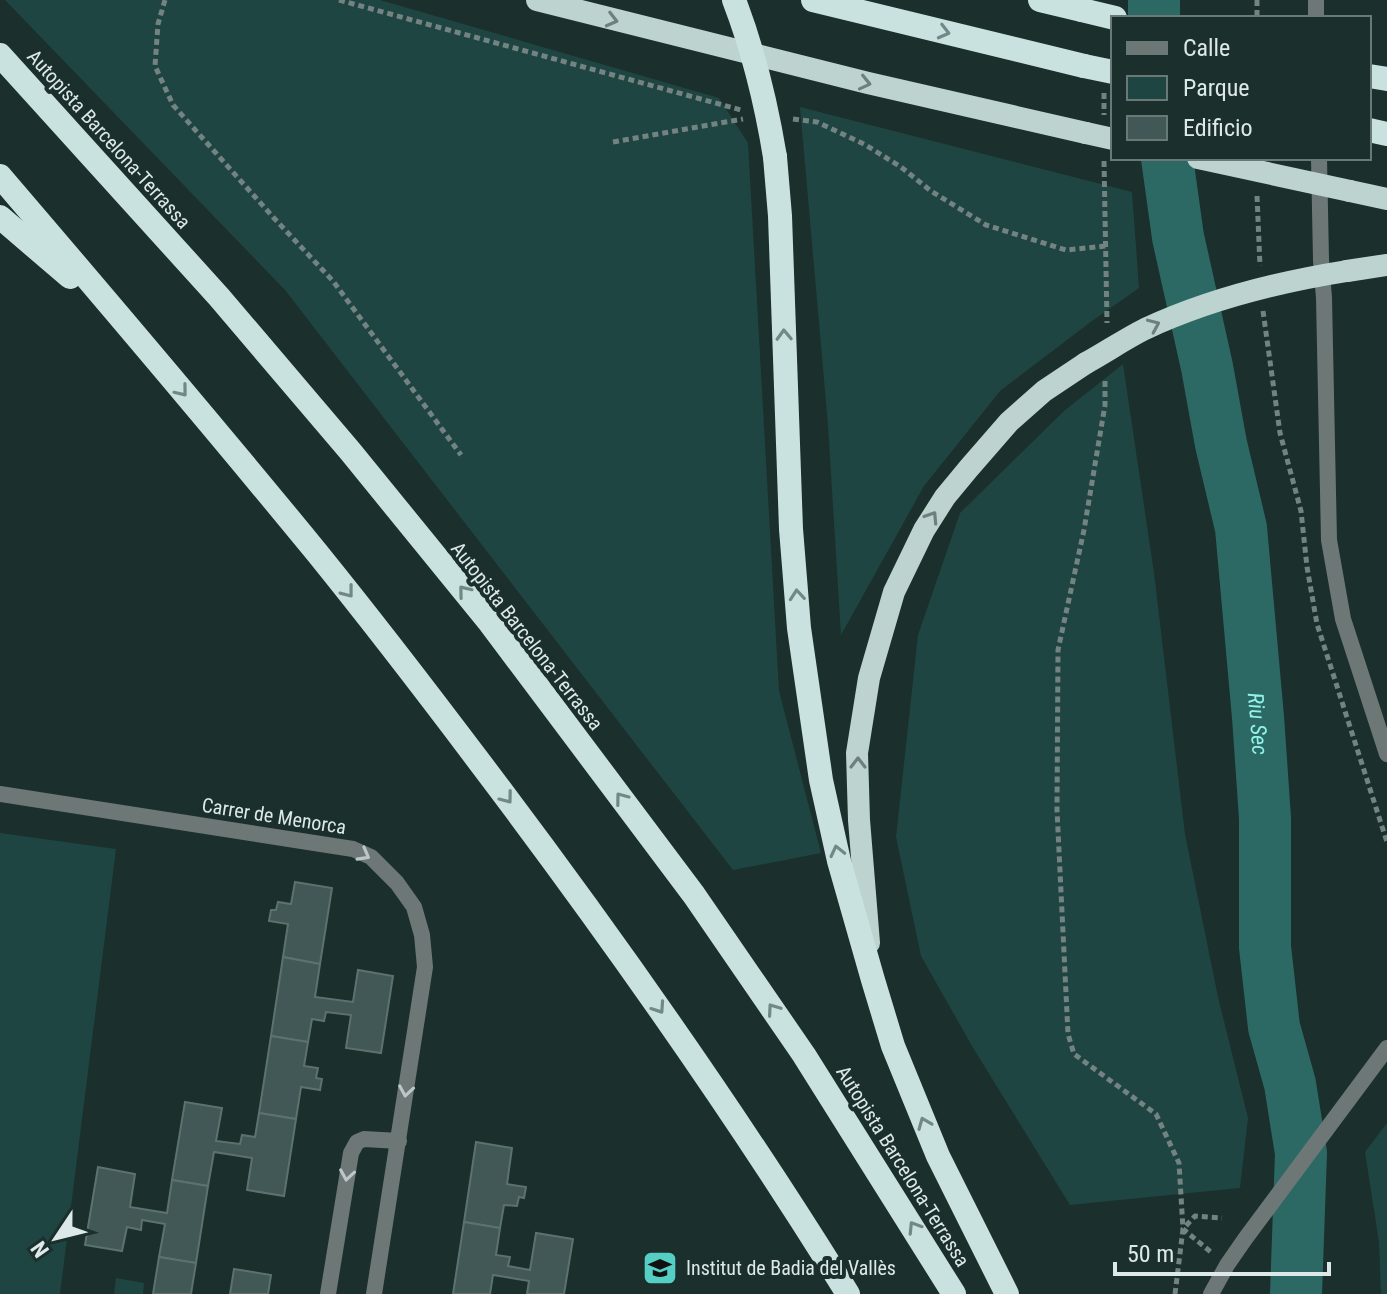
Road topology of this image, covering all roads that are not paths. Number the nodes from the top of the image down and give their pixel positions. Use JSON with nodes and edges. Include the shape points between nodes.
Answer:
{"nodes":[{"id":1,"x":537,"y":0,"type":"edge"},
{"id":2,"x":734,"y":0,"type":"edge"},
{"id":3,"x":813,"y":0,"type":"edge"},
{"id":4,"x":1040,"y":0,"type":"edge"},
{"id":5,"x":1111,"y":17,"type":"edge"},
{"id":6,"x":0,"y":55,"type":"edge"},
{"id":7,"x":1108,"y":81,"type":"edge"},
{"id":8,"x":1102,"y":135,"type":"edge"},
{"id":9,"x":1207,"y":160,"type":"edge"},
{"id":10,"x":1319,"y":160,"type":"edge"},
{"id":11,"x":0,"y":176,"type":"edge"},
{"id":12,"x":1387,"y":199,"type":"edge"},
{"id":13,"x":0,"y":217,"type":"edge"},
{"id":14,"x":1387,"y":265,"type":"edge"},
{"id":15,"x":133,"y":331,"type":"junction"},
{"id":16,"x":1387,"y":754,"type":"edge"},
{"id":17,"x":0,"y":794,"type":"edge"},
{"id":18,"x":873,"y":980,"type":"junction"},
{"id":19,"x":1387,"y":1048,"type":"edge"},
{"id":20,"x":398,"y":1147,"type":"junction"},
{"id":21,"x":328,"y":1294,"type":"edge"},
{"id":22,"x":374,"y":1294,"type":"edge"},
{"id":23,"x":848,"y":1294,"type":"edge"},
{"id":24,"x":954,"y":1294,"type":"edge"},
{"id":25,"x":1007,"y":1294,"type":"edge"},
{"id":26,"x":1211,"y":1294,"type":"edge"}],
"edges":[{"from":1,"to":8,"type":"highway","one_way":true},
{"from":18,"to":2,"type":"highway","one_way":true,"bridge":true,"via":[[821,780],[799,628],[775,157],[766,104]]},
{"from":3,"to":7,"type":"highway","one_way":true,"bridge":true,"via":[[1084,66]]},
{"from":4,"to":5,"type":"highway","bridge":true},
{"from":24,"to":6,"type":"highway","name":"Autopista Barcelona-Terrassa","one_way":true,"via":[[804,1055],[694,895],[490,623],[219,297]]},
{"from":9,"to":12,"type":"highway","bridge":true},
{"from":10,"to":16,"type":"street","via":[[1329,540],[1343,619]]},
{"from":11,"to":15,"type":"highway"},
{"from":13,"to":15,"type":"highway"},
{"from":18,"to":14,"type":"highway","one_way":true,"bridge":true,"via":[[857,753],[869,678],[894,592],[945,497],[1009,422],[1044,391],[1096,369],[1143,330],[1294,279]]},
{"from":15,"to":23,"type":"highway","one_way":true,"via":[[319,555],[541,843],[729,1110]]},
{"from":17,"to":20,"type":"street","name":"Carrer de Menorca","one_way":true,"via":[[353,849],[371,857],[414,907],[425,967]]},
{"from":25,"to":18,"type":"highway","one_way":true,"via":[[938,1156],[893,1046]]},
{"from":19,"to":26,"type":"street","via":[[1245,1239]]},
{"from":20,"to":21,"type":"street","one_way":true,"via":[[364,1139],[351,1153]]},
{"from":20,"to":22,"type":"street","name":"Carrer de Menorca"}]}
